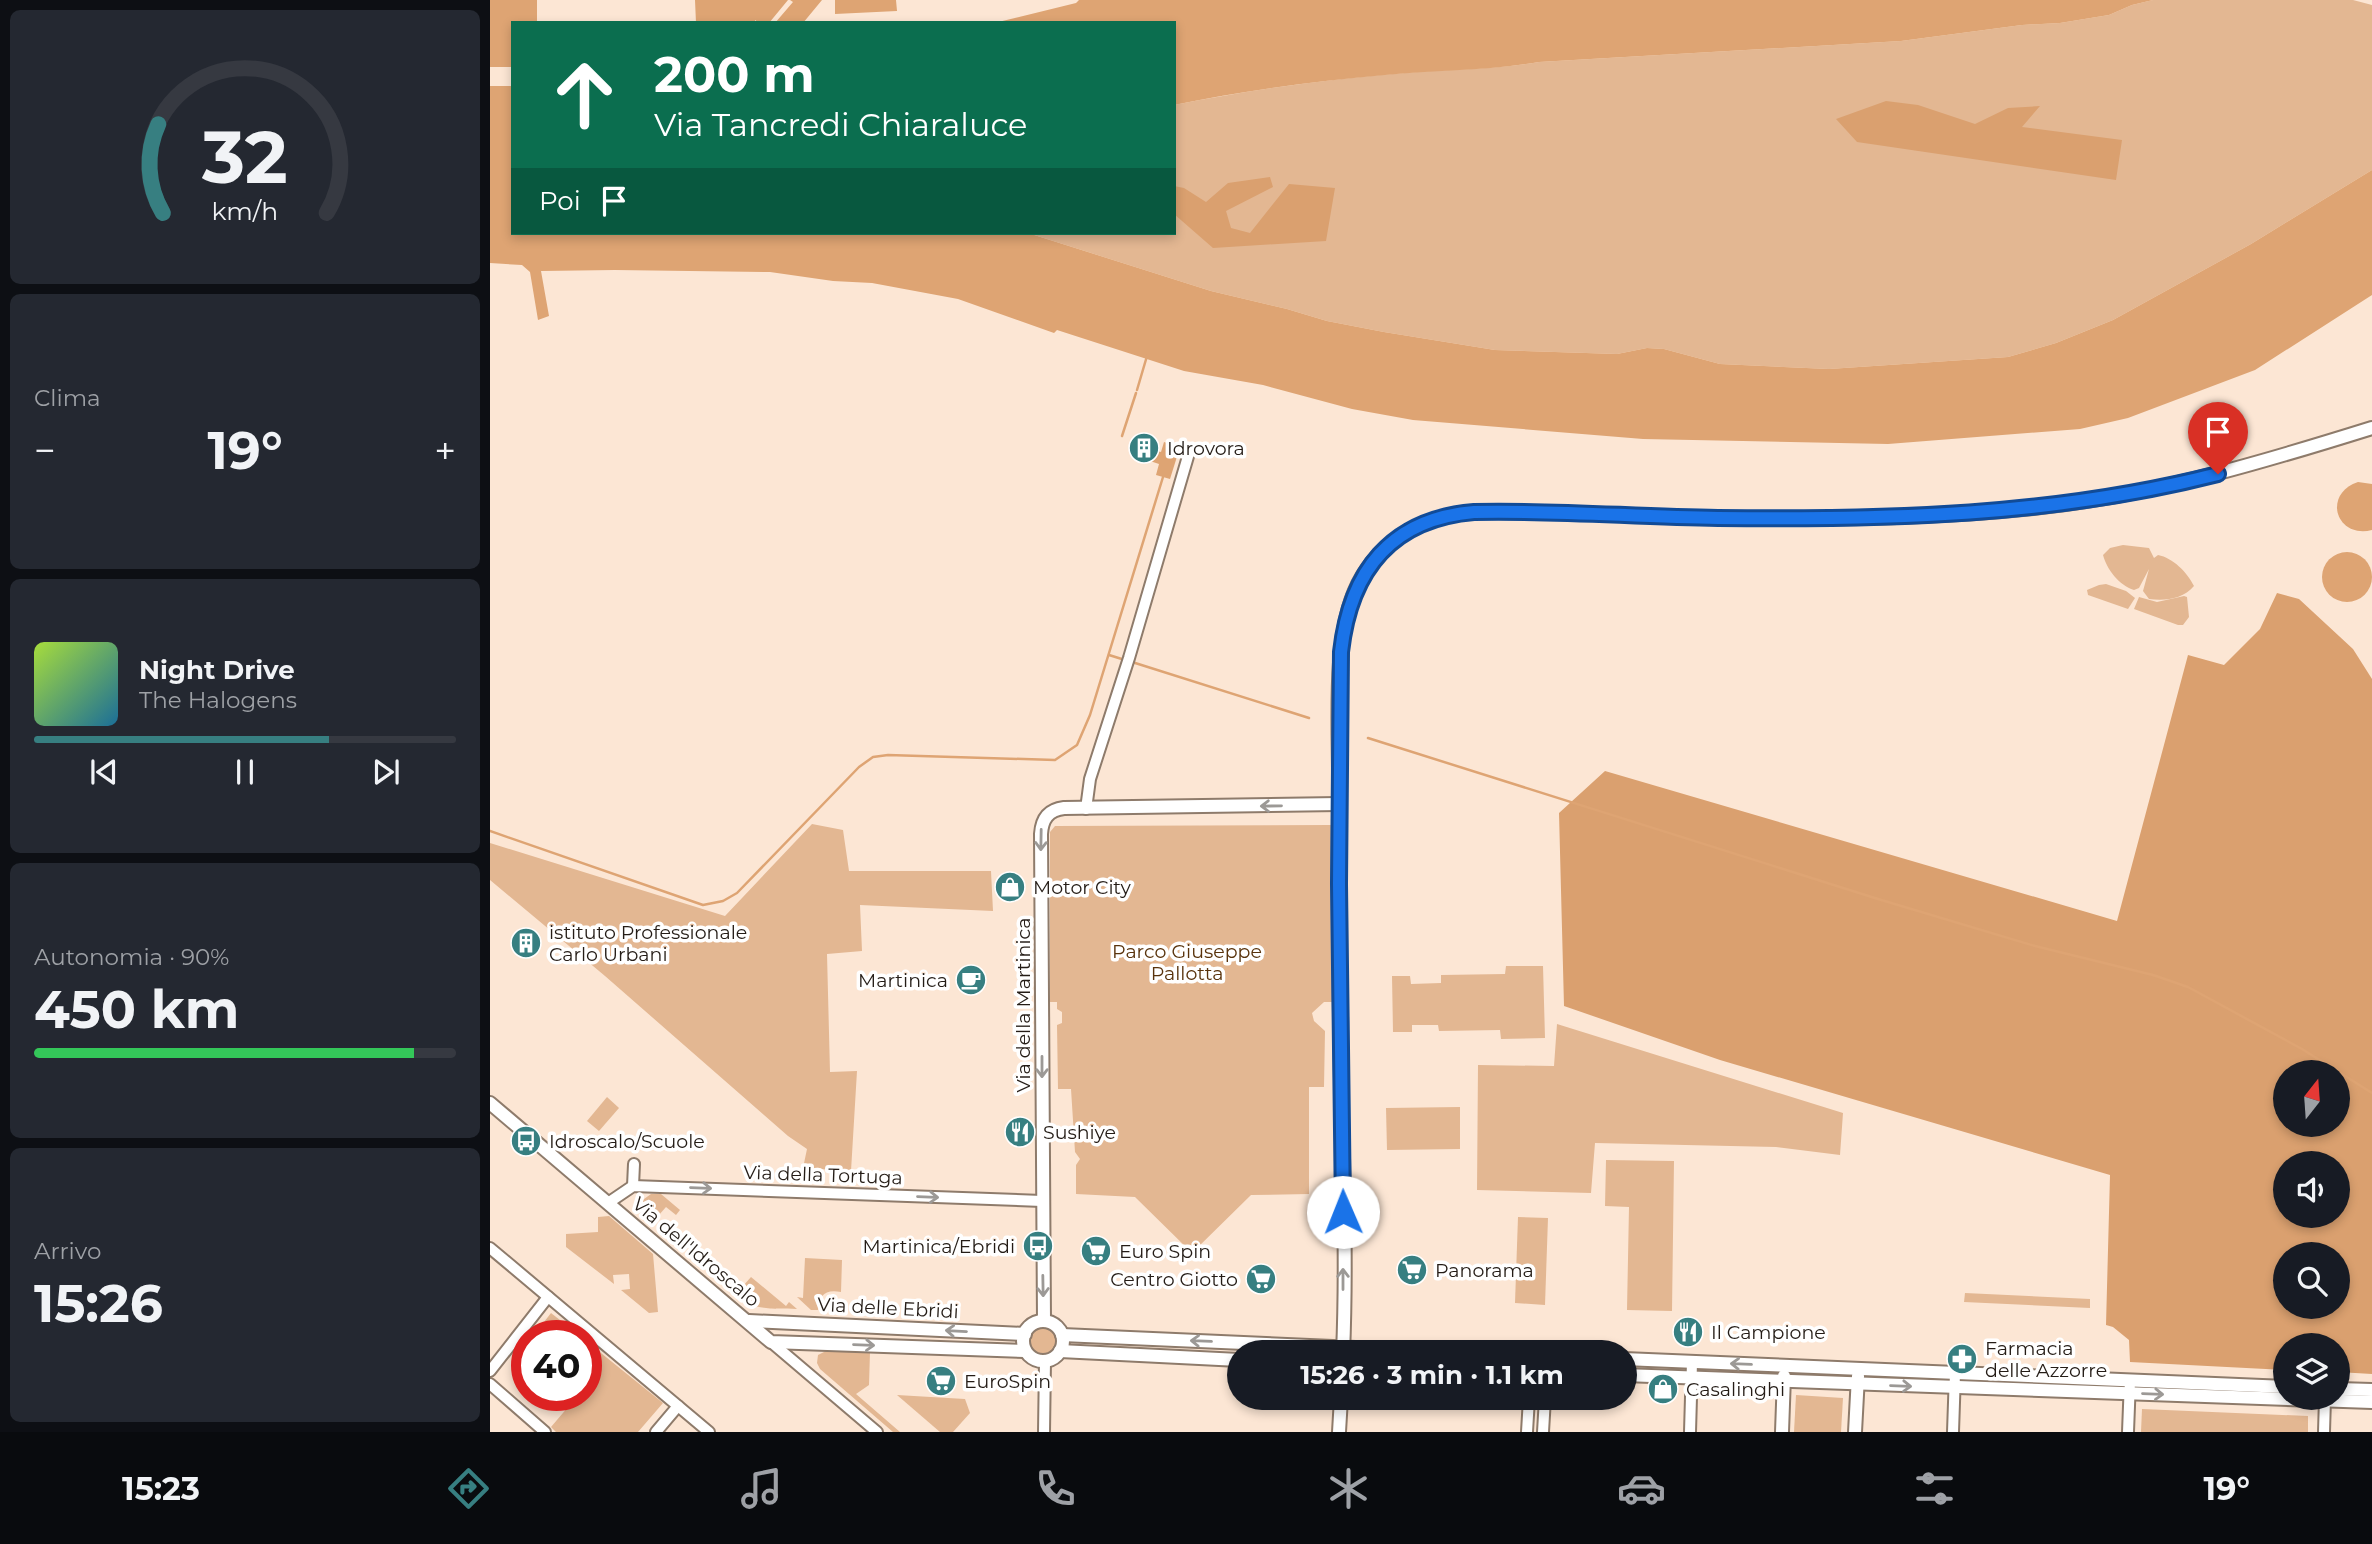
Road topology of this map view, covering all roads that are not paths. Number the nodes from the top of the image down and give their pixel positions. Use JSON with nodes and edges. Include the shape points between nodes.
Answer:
{"nodes":[{"id":1,"x":2372,"y":428,"type":"edge"},
{"id":2,"x":1189,"y":453,"type":"dead end"},
{"id":3,"x":1339,"y":804,"type":"junction"},
{"id":4,"x":1086,"y":808,"type":"junction"},
{"id":5,"x":490,"y":1103,"type":"edge"},
{"id":6,"x":634,"y":1164,"type":"dead end"},
{"id":7,"x":633,"y":1186,"type":"junction"},
{"id":8,"x":1042,"y":1201,"type":"junction"},
{"id":9,"x":608,"y":1203,"type":"junction"},
{"id":10,"x":490,"y":1248,"type":"edge"},
{"id":11,"x":548,"y":1297,"type":"junction"},
{"id":12,"x":749,"y":1321,"type":"junction"},
{"id":13,"x":1044,"y":1321,"type":"junction"},
{"id":14,"x":823,"y":1325,"type":"junction"},
{"id":15,"x":924,"y":1329,"type":"junction"},
{"id":16,"x":1025,"y":1334,"type":"junction"},
{"id":17,"x":1062,"y":1335,"type":"junction"},
{"id":18,"x":1143,"y":1338,"type":"junction"},
{"id":19,"x":1343,"y":1340,"type":"edge"},
{"id":20,"x":771,"y":1342,"type":"junction"},
{"id":21,"x":1227,"y":1343,"type":"edge"},
{"id":22,"x":823,"y":1344,"type":"junction"},
{"id":23,"x":923,"y":1347,"type":"junction"},
{"id":24,"x":1026,"y":1350,"type":"junction"},
{"id":25,"x":1060,"y":1351,"type":"junction"},
{"id":26,"x":1142,"y":1356,"type":"junction"},
{"id":27,"x":1227,"y":1360,"type":"edge"},
{"id":28,"x":1637,"y":1360,"type":"edge"},
{"id":29,"x":1045,"y":1361,"type":"junction"},
{"id":30,"x":1692,"y":1362,"type":"junction"},
{"id":31,"x":1784,"y":1366,"type":"junction"},
{"id":32,"x":1858,"y":1369,"type":"junction"},
{"id":33,"x":490,"y":1371,"type":"edge"},
{"id":34,"x":1955,"y":1373,"type":"junction"},
{"id":35,"x":1637,"y":1376,"type":"edge"},
{"id":36,"x":1692,"y":1378,"type":"junction"},
{"id":37,"x":1784,"y":1382,"type":"junction"},
{"id":38,"x":490,"y":1384,"type":"edge"},
{"id":39,"x":1857,"y":1384,"type":"junction"},
{"id":40,"x":2130,"y":1387,"type":"junction"},
{"id":41,"x":2273,"y":1387,"type":"edge"},
{"id":42,"x":1955,"y":1388,"type":"junction"},
{"id":43,"x":2350,"y":1389,"type":"edge"},
{"id":44,"x":2372,"y":1390,"type":"edge"},
{"id":45,"x":2273,"y":1396,"type":"edge"},
{"id":46,"x":2350,"y":1401,"type":"edge"},
{"id":47,"x":2372,"y":1402,"type":"edge"},
{"id":48,"x":678,"y":1406,"type":"junction"},
{"id":49,"x":1340,"y":1410,"type":"edge"},
{"id":50,"x":1528,"y":1410,"type":"edge"},
{"id":51,"x":1545,"y":1410,"type":"edge"},
{"id":52,"x":2324,"y":1410,"type":"edge"},
{"id":53,"x":545,"y":1432,"type":"edge"},
{"id":54,"x":656,"y":1432,"type":"edge"},
{"id":55,"x":709,"y":1432,"type":"edge"},
{"id":56,"x":877,"y":1432,"type":"edge"},
{"id":57,"x":1044,"y":1432,"type":"edge"},
{"id":58,"x":1339,"y":1432,"type":"edge"},
{"id":59,"x":1527,"y":1432,"type":"edge"},
{"id":60,"x":1544,"y":1432,"type":"edge"},
{"id":61,"x":1690,"y":1432,"type":"edge"},
{"id":62,"x":1782,"y":1432,"type":"edge"},
{"id":63,"x":1855,"y":1432,"type":"edge"},
{"id":64,"x":1953,"y":1432,"type":"edge"},
{"id":65,"x":2128,"y":1432,"type":"edge"},
{"id":66,"x":2323,"y":1432,"type":"edge"}],
"edges":[{"from":1,"to":3,"type":"street","via":[[2192,481],[2033,508],[1833,518],[1485,512],[1453,514],[1420,524],[1373,561],[1347,615],[1340,670]]},
{"from":2,"to":4,"type":"street","via":[[1089,784]]},
{"from":3,"to":4,"type":"street","name":"Via della Martinica","one_way":true},
{"from":19,"to":3,"type":"street","one_way":true},
{"from":4,"to":8,"type":"street","name":"Via della Martinica","one_way":true,"via":[[1057,809],[1041,826]]},
{"from":5,"to":9,"type":"street","name":"Via dell'Idroscalo"},
{"from":6,"to":7,"type":"street"},
{"from":7,"to":8,"type":"street","name":"Via della Tortuga","one_way":true},
{"from":7,"to":9,"type":"street"},
{"from":8,"to":13,"type":"street","name":"Via della Martinica","one_way":true},
{"from":9,"to":12,"type":"street","name":"Via dell'Idroscalo"},
{"from":10,"to":11,"type":"street"},
{"from":11,"to":33,"type":"street"},
{"from":11,"to":48,"type":"street"},
{"from":12,"to":14,"type":"street","name":"Via delle Ebridi"},
{"from":12,"to":20,"type":"street","name":"Via dell'Idroscalo"},
{"from":13,"to":16,"type":"street"},
{"from":13,"to":17,"type":"street","via":[[1055,1325]]},
{"from":14,"to":15,"type":"street","name":"Via delle Ebridi"},
{"from":14,"to":22,"type":"street"},
{"from":16,"to":15,"type":"street","name":"Via delle Ebridi","one_way":true},
{"from":15,"to":23,"type":"street"},
{"from":16,"to":24,"type":"street"},
{"from":17,"to":18,"type":"street"},
{"from":17,"to":25,"type":"street"},
{"from":21,"to":18,"type":"street","one_way":true},
{"from":18,"to":26,"type":"street"},
{"from":20,"to":22,"type":"street","name":"Via delle Ebridi"},
{"from":20,"to":56,"type":"street","name":"Via dell'Idroscalo"},
{"from":22,"to":23,"type":"street","name":"Via delle Ebridi","one_way":true},
{"from":23,"to":24,"type":"street","name":"Via delle Ebridi"},
{"from":24,"to":29,"type":"street","via":[[1033,1359]]},
{"from":25,"to":26,"type":"street"},
{"from":25,"to":29,"type":"street"},
{"from":26,"to":27,"type":"street"},
{"from":28,"to":30,"type":"street"},
{"from":29,"to":57,"type":"street"},
{"from":31,"to":30,"type":"street","one_way":true},
{"from":30,"to":36,"type":"street"},
{"from":31,"to":32,"type":"street"},
{"from":31,"to":37,"type":"street"},
{"from":32,"to":34,"type":"street"},
{"from":32,"to":39,"type":"street"},
{"from":34,"to":40,"type":"street"},
{"from":34,"to":42,"type":"street"},
{"from":35,"to":36,"type":"street"},
{"from":36,"to":37,"type":"street"},
{"from":36,"to":61,"type":"street"},
{"from":37,"to":39,"type":"street"},
{"from":37,"to":62,"type":"street"},
{"from":38,"to":53,"type":"street"},
{"from":39,"to":42,"type":"street","one_way":true},
{"from":39,"to":63,"type":"street"},
{"from":40,"to":41,"type":"street"},
{"from":40,"to":42,"type":"street"},
{"from":40,"to":45,"type":"street","one_way":true},
{"from":40,"to":65,"type":"street"},
{"from":42,"to":64,"type":"street"},
{"from":43,"to":44,"type":"street"},
{"from":46,"to":47,"type":"street"},
{"from":48,"to":54,"type":"street"},
{"from":48,"to":55,"type":"street"},
{"from":49,"to":58,"type":"street"},
{"from":50,"to":59,"type":"street"},
{"from":51,"to":60,"type":"street"},
{"from":52,"to":66,"type":"street"}]}
